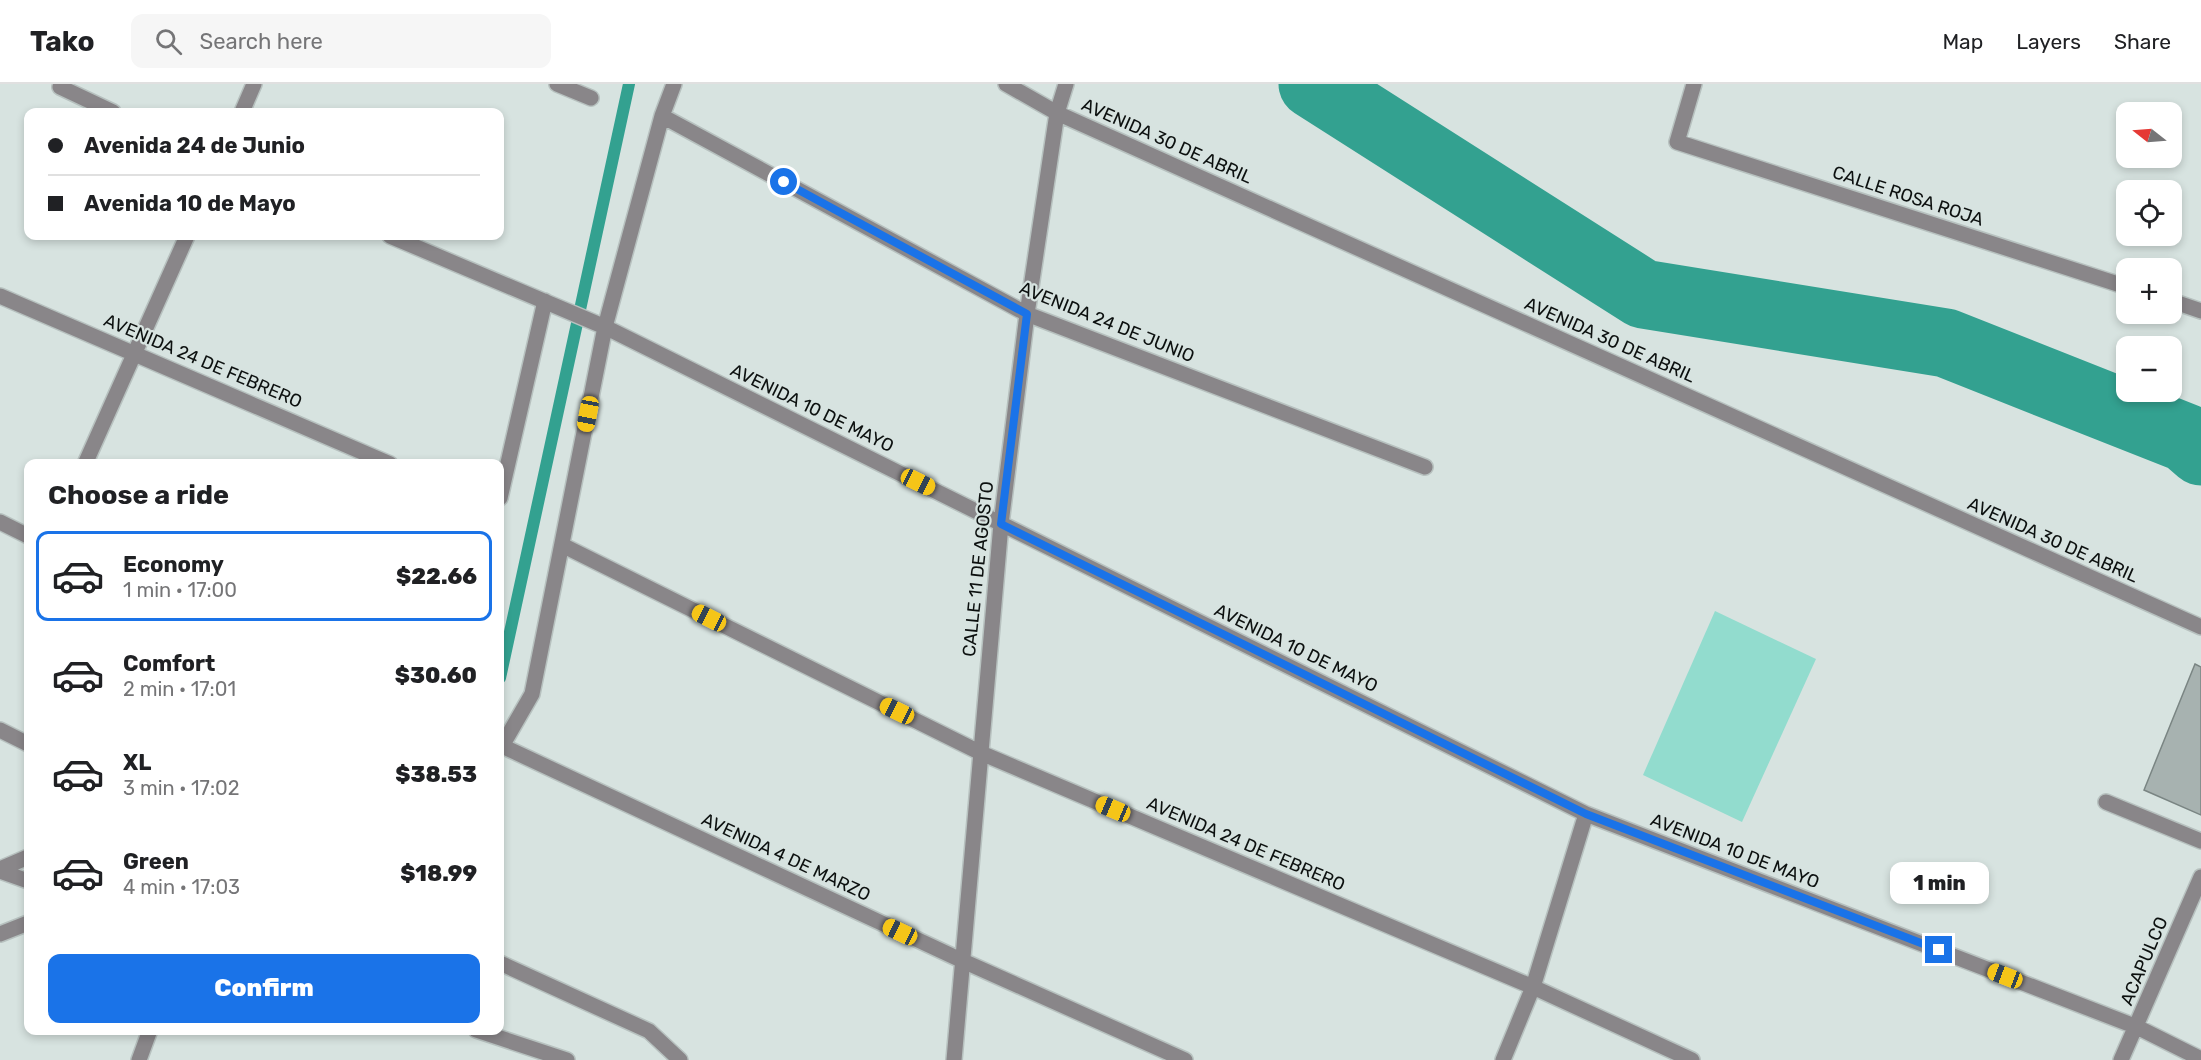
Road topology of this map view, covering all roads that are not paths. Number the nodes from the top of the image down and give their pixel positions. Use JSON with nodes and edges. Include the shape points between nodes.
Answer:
{"nodes":[{"id":1,"x":254,"y":84,"type":"edge"},
{"id":2,"x":557,"y":84,"type":"edge"},
{"id":3,"x":674,"y":84,"type":"edge"},
{"id":4,"x":1006,"y":84,"type":"edge"},
{"id":5,"x":1066,"y":84,"type":"edge"},
{"id":6,"x":1694,"y":84,"type":"edge"},
{"id":7,"x":60,"y":87,"type":"dead end"},
{"id":8,"x":591,"y":98,"type":"dead end"},
{"id":9,"x":105,"y":108,"type":"edge"},
{"id":10,"x":244,"y":108,"type":"edge"},
{"id":11,"x":1057,"y":113,"type":"junction"},
{"id":12,"x":662,"y":116,"type":"junction"},
{"id":13,"x":185,"y":240,"type":"edge"},
{"id":14,"x":400,"y":240,"type":"edge"},
{"id":15,"x":2116,"y":283,"type":"edge"},
{"id":16,"x":0,"y":296,"type":"edge"},
{"id":17,"x":550,"y":303,"type":"junction"},
{"id":18,"x":2182,"y":304,"type":"edge"},
{"id":19,"x":2201,"y":310,"type":"edge"},
{"id":20,"x":1027,"y":314,"type":"junction"},
{"id":21,"x":605,"y":327,"type":"junction"},
{"id":22,"x":135,"y":353,"type":"junction"},
{"id":23,"x":87,"y":459,"type":"edge"},
{"id":24,"x":379,"y":459,"type":"edge"},
{"id":25,"x":1425,"y":467,"type":"dead end"},
{"id":26,"x":504,"y":482,"type":"edge"},
{"id":27,"x":0,"y":522,"type":"edge"},
{"id":28,"x":1001,"y":524,"type":"junction"},
{"id":29,"x":24,"y":534,"type":"edge"},
{"id":30,"x":562,"y":545,"type":"junction"},
{"id":31,"x":2201,"y":627,"type":"edge"},
{"id":32,"x":0,"y":730,"type":"edge"},
{"id":33,"x":24,"y":742,"type":"edge"},
{"id":34,"x":504,"y":742,"type":"edge"},
{"id":35,"x":504,"y":748,"type":"edge"},
{"id":36,"x":981,"y":753,"type":"junction"},
{"id":37,"x":2106,"y":802,"type":"dead end"},
{"id":38,"x":1586,"y":814,"type":"junction"},
{"id":39,"x":2201,"y":841,"type":"edge"},
{"id":40,"x":24,"y":859,"type":"edge"},
{"id":41,"x":0,"y":870,"type":"edge"},
{"id":42,"x":2201,"y":877,"type":"edge"},
{"id":43,"x":24,"y":879,"type":"edge"},
{"id":44,"x":24,"y":924,"type":"edge"},
{"id":45,"x":0,"y":934,"type":"edge"},
{"id":46,"x":963,"y":961,"type":"junction"},
{"id":47,"x":504,"y":965,"type":"edge"},
{"id":48,"x":1533,"y":987,"type":"junction"},
{"id":49,"x":2137,"y":1027,"type":"junction"},
{"id":50,"x":148,"y":1035,"type":"edge"},
{"id":51,"x":491,"y":1035,"type":"edge"},
{"id":52,"x":2201,"y":1059,"type":"edge"},
{"id":53,"x":139,"y":1060,"type":"edge"},
{"id":54,"x":567,"y":1060,"type":"edge"},
{"id":55,"x":680,"y":1060,"type":"edge"},
{"id":56,"x":954,"y":1060,"type":"edge"},
{"id":57,"x":1185,"y":1060,"type":"edge"},
{"id":58,"x":1503,"y":1060,"type":"edge"},
{"id":59,"x":1692,"y":1060,"type":"edge"},
{"id":60,"x":2121,"y":1060,"type":"edge"}],
"edges":[{"from":1,"to":10,"type":"street"},
{"from":2,"to":8,"type":"street"},
{"from":3,"to":12,"type":"street"},
{"from":4,"to":11,"type":"street","name":"AVENIDA 30 DE ABRIL"},
{"from":5,"to":11,"type":"street","name":"CALLE 11 DE AGOSTO"},
{"from":6,"to":15,"type":"street","name":"CALLE ROSA ROJA","via":[[1677,142]]},
{"from":7,"to":9,"type":"street"},
{"from":11,"to":20,"type":"street","name":"CALLE 11 DE AGOSTO"},
{"from":11,"to":31,"type":"street","name":"AVENIDA 30 DE ABRIL"},
{"from":12,"to":20,"type":"street","name":"AVENIDA 24 DE JUNIO"},
{"from":12,"to":21,"type":"street"},
{"from":13,"to":22,"type":"street"},
{"from":14,"to":17,"type":"street","name":"AVENIDA 10 DE MAYO"},
{"from":16,"to":22,"type":"street","name":"AVENIDA 24 DE FEBRERO"},
{"from":17,"to":21,"type":"street","name":"AVENIDA 10 DE MAYO"},
{"from":17,"to":26,"type":"street"},
{"from":18,"to":19,"type":"street"},
{"from":20,"to":25,"type":"street","name":"AVENIDA 24 DE JUNIO"},
{"from":20,"to":28,"type":"street","name":"CALLE 11 DE AGOSTO"},
{"from":21,"to":28,"type":"street","name":"AVENIDA 10 DE MAYO"},
{"from":21,"to":30,"type":"street"},
{"from":22,"to":23,"type":"street"},
{"from":22,"to":24,"type":"street","name":"AVENIDA 24 DE FEBRERO"},
{"from":27,"to":29,"type":"street"},
{"from":28,"to":36,"type":"street","name":"CALLE 11 DE AGOSTO"},
{"from":28,"to":38,"type":"street","name":"AVENIDA 10 DE MAYO"},
{"from":30,"to":34,"type":"street","via":[[532,694]]},
{"from":30,"to":36,"type":"street","name":"AVENIDA 24 DE FEBRERO"},
{"from":32,"to":33,"type":"street"},
{"from":35,"to":46,"type":"street","name":"AVENIDA 4 DE MARZO"},
{"from":36,"to":46,"type":"street","name":"CALLE 11 DE AGOSTO"},
{"from":36,"to":48,"type":"street","name":"AVENIDA 24 DE FEBRERO"},
{"from":37,"to":39,"type":"street"},
{"from":38,"to":48,"type":"street"},
{"from":38,"to":49,"type":"street","name":"AVENIDA 10 DE MAYO"},
{"from":40,"to":41,"type":"street"},
{"from":41,"to":43,"type":"street"},
{"from":42,"to":49,"type":"street","name":"ACAPULCO"},
{"from":44,"to":45,"type":"street"},
{"from":46,"to":56,"type":"street","name":"CALLE 11 DE AGOSTO"},
{"from":46,"to":57,"type":"street","name":"AVENIDA 4 DE MARZO"},
{"from":47,"to":55,"type":"street","via":[[649,1031]]},
{"from":48,"to":58,"type":"street"},
{"from":48,"to":59,"type":"street","name":"AVENIDA 24 DE FEBRERO"},
{"from":49,"to":52,"type":"street","name":"AVENIDA 10 DE MAYO"},
{"from":49,"to":60,"type":"street","name":"ACAPULCO"},
{"from":50,"to":53,"type":"street"},
{"from":51,"to":54,"type":"street"}]}
